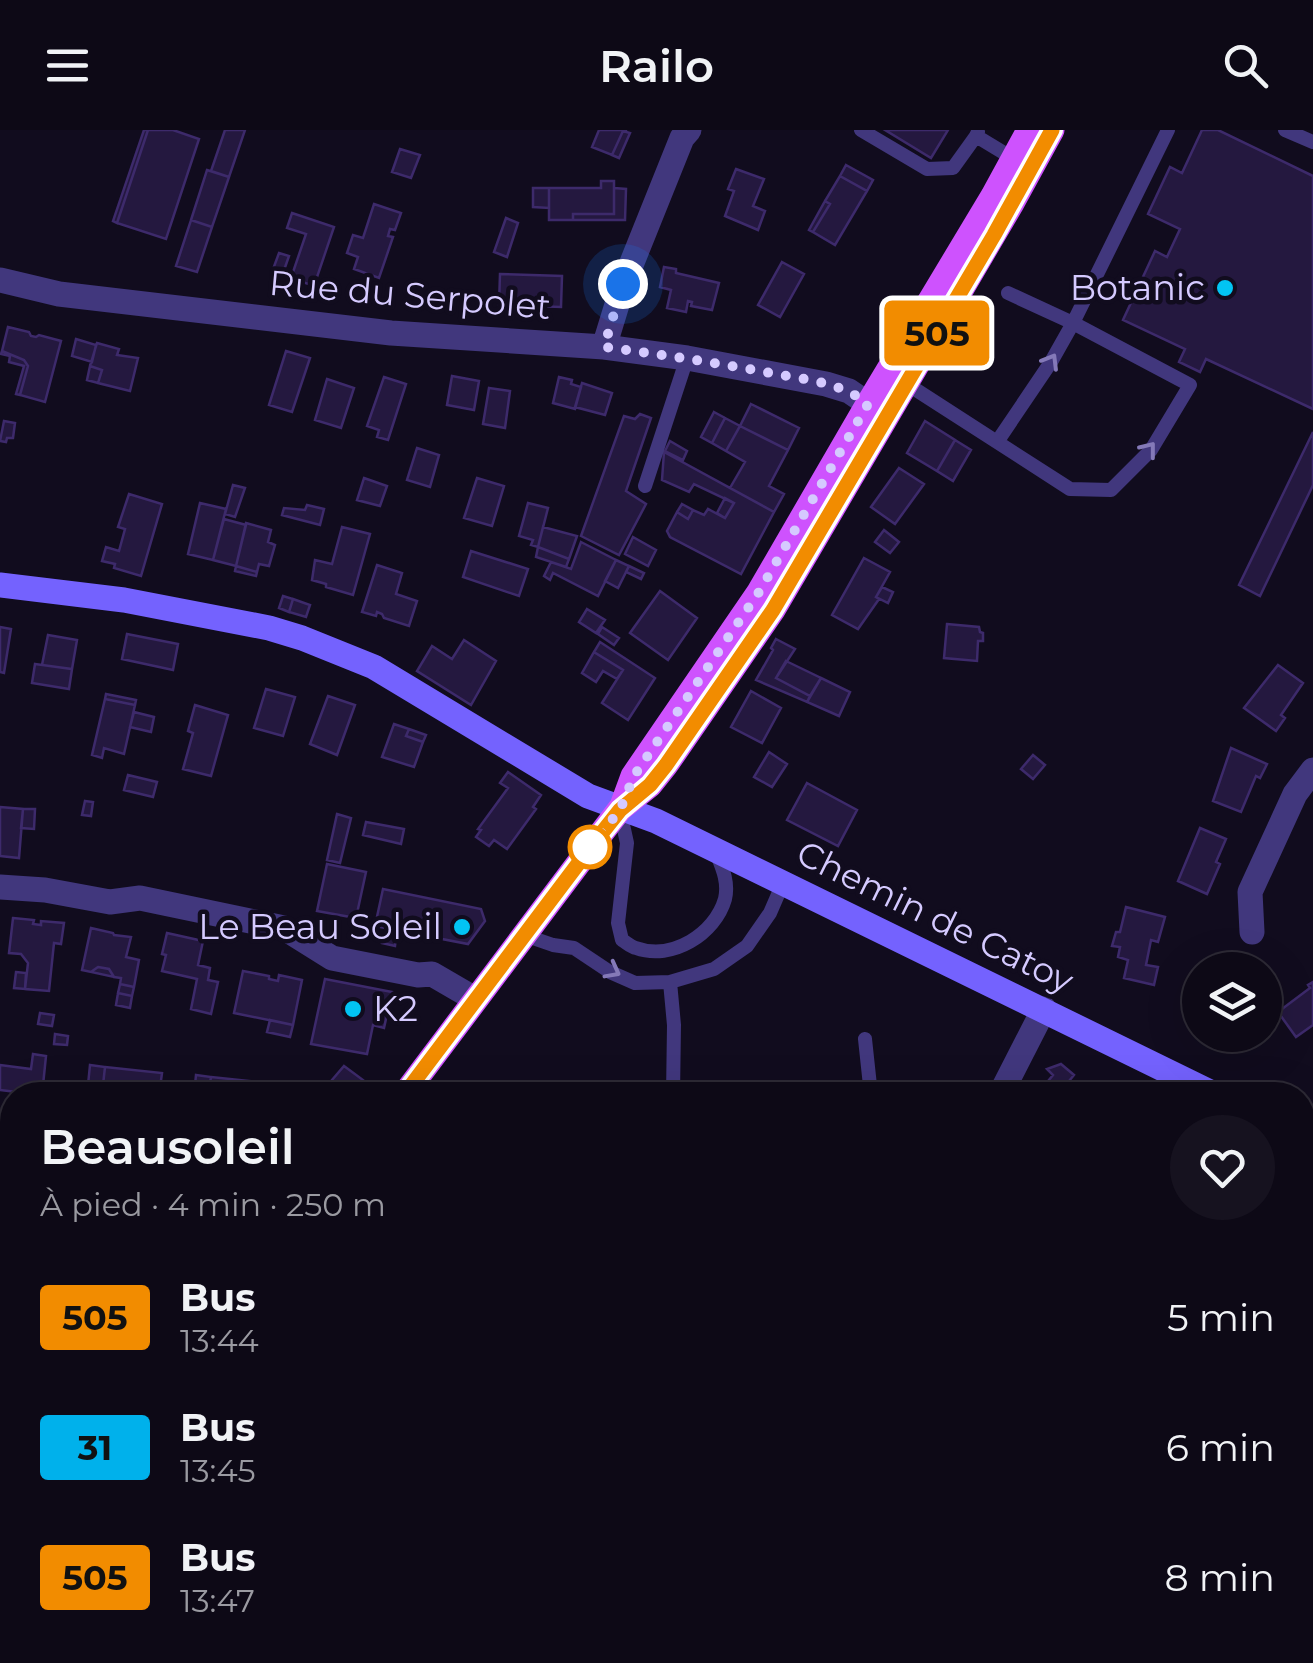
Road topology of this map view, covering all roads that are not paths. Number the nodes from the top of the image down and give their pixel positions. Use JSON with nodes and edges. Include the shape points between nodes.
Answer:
{"nodes":[{"id":1,"x":689,"y":130,"type":"edge"},
{"id":2,"x":860,"y":130,"type":"edge"},
{"id":3,"x":1028,"y":130,"type":"edge"},
{"id":4,"x":1052,"y":130,"type":"edge"},
{"id":5,"x":1168,"y":130,"type":"edge"},
{"id":6,"x":1285,"y":130,"type":"edge"},
{"id":7,"x":977,"y":133,"type":"edge"},
{"id":8,"x":1313,"y":142,"type":"edge"},
{"id":9,"x":1014,"y":159,"type":"junction"},
{"id":10,"x":0,"y":280,"type":"edge"},
{"id":11,"x":1008,"y":293,"type":"dead end"},
{"id":12,"x":1072,"y":322,"type":"junction"},
{"id":13,"x":604,"y":347,"type":"junction"},
{"id":14,"x":688,"y":358,"type":"junction"},
{"id":15,"x":897,"y":378,"type":"junction"},
{"id":16,"x":878,"y":410,"type":"junction"},
{"id":17,"x":997,"y":442,"type":"junction"},
{"id":18,"x":645,"y":486,"type":"dead end"},
{"id":19,"x":0,"y":586,"type":"edge"},
{"id":20,"x":1313,"y":770,"type":"edge"},
{"id":21,"x":620,"y":810,"type":"junction"},
{"id":22,"x":716,"y":852,"type":"junction"},
{"id":23,"x":783,"y":882,"type":"junction"},
{"id":24,"x":0,"y":887,"type":"edge"},
{"id":25,"x":1252,"y":932,"type":"dead end"},
{"id":26,"x":524,"y":935,"type":"junction"},
{"id":27,"x":670,"y":982,"type":"junction"},
{"id":28,"x":475,"y":999,"type":"junction"},
{"id":29,"x":1044,"y":1009,"type":"junction"},
{"id":30,"x":865,"y":1039,"type":"dead end"},
{"id":31,"x":414,"y":1082,"type":"edge"},
{"id":32,"x":673,"y":1082,"type":"edge"},
{"id":33,"x":870,"y":1082,"type":"edge"},
{"id":34,"x":1007,"y":1082,"type":"edge"},
{"id":35,"x":1190,"y":1082,"type":"edge"}],
"edges":[{"from":1,"to":13,"type":"street","via":[[623,284]]},
{"from":2,"to":7,"type":"lane","via":[[927,170],[954,168]]},
{"from":3,"to":9,"type":"main road"},
{"from":4,"to":15,"type":"main road"},
{"from":5,"to":12,"type":"lane"},
{"from":6,"to":8,"type":"lane"},
{"from":7,"to":9,"type":"lane"},
{"from":9,"to":15,"type":"main road"},
{"from":10,"to":13,"type":"street","name":"Rue du Serpolet","via":[[59,294],[391,333]]},
{"from":11,"to":12,"type":"lane"},
{"from":17,"to":12,"type":"lane","one_way":true},
{"from":17,"to":12,"type":"lane","one_way":true,"via":[[1070,489],[1111,490],[1151,450],[1190,385]]},
{"from":13,"to":14,"type":"street","name":"Rue du Serpolet"},
{"from":14,"to":16,"type":"street","name":"Rue du Serpolet","via":[[826,384]]},
{"from":14,"to":18,"type":"lane"},
{"from":15,"to":16,"type":"main road"},
{"from":15,"to":17,"type":"lane"},
{"from":16,"to":21,"type":"main road","via":[[634,776]]},
{"from":16,"to":21,"type":"main road","via":[[773,610],[666,765]]},
{"from":19,"to":21,"type":"street","name":"Chemin de Catoy","via":[[124,600],[302,638],[374,667]]},
{"from":20,"to":25,"type":"street","via":[[1250,892]]},
{"from":21,"to":22,"type":"street","name":"Chemin de Catoy"},
{"from":21,"to":22,"type":"lane","via":[[627,842],[618,923],[622,940],[636,949],[682,946],[714,920],[725,897]]},
{"from":21,"to":26,"type":"main road"},
{"from":22,"to":23,"type":"street","name":"Chemin de Catoy"},
{"from":23,"to":27,"type":"lane","via":[[747,946],[714,969]]},
{"from":23,"to":29,"type":"street","name":"Chemin de Catoy"},
{"from":24,"to":28,"type":"street","via":[[110,902],[140,898],[284,928],[332,958],[432,974]]},
{"from":26,"to":27,"type":"lane","one_way":true,"via":[[574,948],[635,982]]},
{"from":26,"to":28,"type":"main road"},
{"from":27,"to":32,"type":"lane"},
{"from":28,"to":31,"type":"main road"},
{"from":29,"to":34,"type":"street"},
{"from":29,"to":35,"type":"street","name":"Chemin de Catoy"},
{"from":30,"to":33,"type":"lane"}]}
